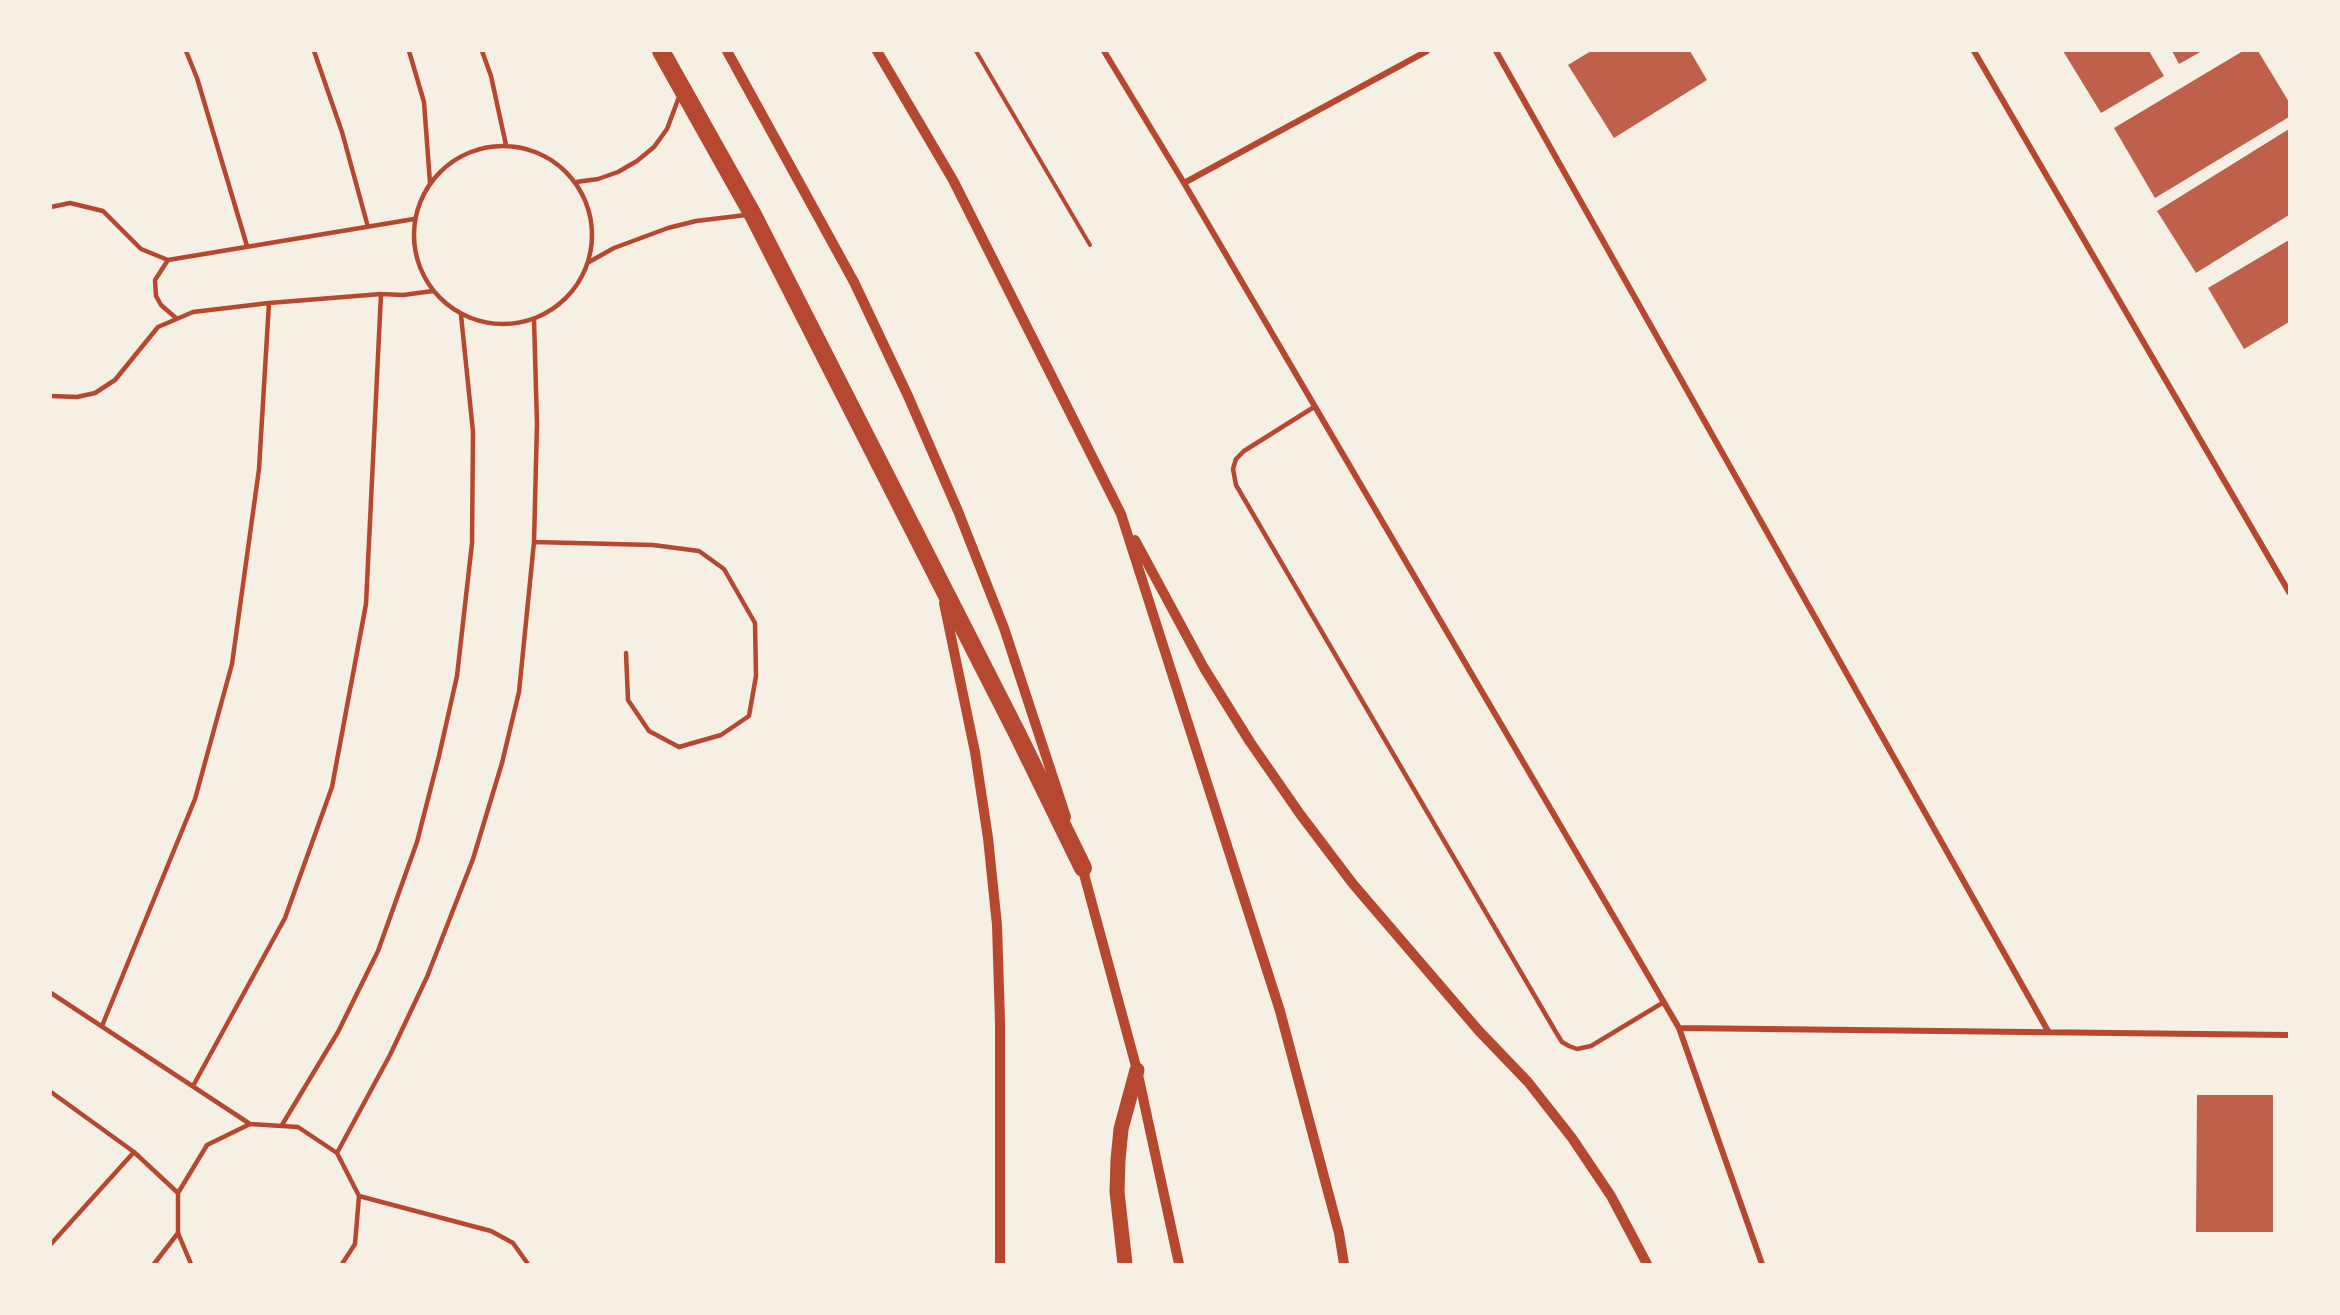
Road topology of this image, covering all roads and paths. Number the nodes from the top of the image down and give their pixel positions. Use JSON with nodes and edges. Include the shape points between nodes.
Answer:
{"nodes":[{"id":1,"x":186,"y":51,"type":"edge"},
{"id":2,"x":314,"y":51,"type":"edge"},
{"id":3,"x":409,"y":51,"type":"edge"},
{"id":4,"x":482,"y":51,"type":"edge"},
{"id":5,"x":661,"y":51,"type":"edge"},
{"id":6,"x":727,"y":51,"type":"edge"},
{"id":7,"x":877,"y":51,"type":"edge"},
{"id":8,"x":976,"y":51,"type":"edge"},
{"id":9,"x":1104,"y":51,"type":"edge"},
{"id":10,"x":1426,"y":51,"type":"edge"},
{"id":11,"x":1496,"y":51,"type":"edge"},
{"id":12,"x":1974,"y":51,"type":"edge"},
{"id":13,"x":681,"y":88,"type":"junction"},
{"id":14,"x":506,"y":145,"type":"junction"},
{"id":15,"x":576,"y":182,"type":"junction"},
{"id":16,"x":430,"y":183,"type":"junction"},
{"id":17,"x":1184,"y":183,"type":"junction"},
{"id":18,"x":51,"y":207,"type":"edge"},
{"id":19,"x":753,"y":215,"type":"junction"},
{"id":20,"x":414,"y":219,"type":"junction"},
{"id":21,"x":368,"y":227,"type":"junction"},
{"id":22,"x":1090,"y":245,"type":"dead end"},
{"id":23,"x":247,"y":246,"type":"junction"},
{"id":24,"x":168,"y":260,"type":"junction"},
{"id":25,"x":589,"y":262,"type":"junction"},
{"id":26,"x":432,"y":291,"type":"junction"},
{"id":27,"x":381,"y":294,"type":"junction"},
{"id":28,"x":268,"y":303,"type":"junction"},
{"id":29,"x":461,"y":315,"type":"junction"},
{"id":30,"x":177,"y":318,"type":"junction"},
{"id":31,"x":534,"y":319,"type":"junction"},
{"id":32,"x":51,"y":396,"type":"edge"},
{"id":33,"x":1314,"y":407,"type":"junction"},
{"id":34,"x":1122,"y":514,"type":"junction"},
{"id":35,"x":534,"y":542,"type":"junction"},
{"id":36,"x":939,"y":582,"type":"junction"},
{"id":37,"x":2289,"y":592,"type":"edge"},
{"id":38,"x":626,"y":653,"type":"dead end"},
{"id":39,"x":1083,"y":868,"type":"junction"},
{"id":40,"x":51,"y":993,"type":"edge"},
{"id":41,"x":1664,"y":1002,"type":"junction"},
{"id":42,"x":102,"y":1026,"type":"junction"},
{"id":43,"x":1679,"y":1028,"type":"junction"},
{"id":44,"x":2048,"y":1031,"type":"junction"},
{"id":45,"x":2289,"y":1035,"type":"edge"},
{"id":46,"x":1137,"y":1070,"type":"junction"},
{"id":47,"x":193,"y":1086,"type":"junction"},
{"id":48,"x":51,"y":1092,"type":"edge"},
{"id":49,"x":250,"y":1124,"type":"junction"},
{"id":50,"x":282,"y":1125,"type":"junction"},
{"id":51,"x":134,"y":1152,"type":"junction"},
{"id":52,"x":338,"y":1153,"type":"junction"},
{"id":53,"x":178,"y":1193,"type":"junction"},
{"id":54,"x":359,"y":1196,"type":"junction"},
{"id":55,"x":178,"y":1233,"type":"junction"},
{"id":56,"x":51,"y":1244,"type":"edge"},
{"id":57,"x":154,"y":1264,"type":"edge"},
{"id":58,"x":191,"y":1264,"type":"edge"},
{"id":59,"x":342,"y":1264,"type":"edge"},
{"id":60,"x":528,"y":1264,"type":"edge"},
{"id":61,"x":1000,"y":1264,"type":"edge"},
{"id":62,"x":1125,"y":1264,"type":"edge"},
{"id":63,"x":1179,"y":1264,"type":"edge"},
{"id":64,"x":1344,"y":1264,"type":"edge"},
{"id":65,"x":1647,"y":1264,"type":"edge"},
{"id":66,"x":1762,"y":1264,"type":"edge"}],
"edges":[{"from":1,"to":23,"type":"lane","via":[[198,78]]},
{"from":2,"to":21,"type":"lane","via":[[342,132]]},
{"from":3,"to":16,"type":"lane","via":[[424,102]]},
{"from":4,"to":14,"type":"lane"},
{"from":5,"to":13,"type":"highway"},
{"from":6,"to":39,"type":"street","via":[[854,282],[958,511],[1004,628]]},
{"from":7,"to":34,"type":"street","via":[[953,180]]},
{"from":8,"to":22,"type":"path"},
{"from":9,"to":17,"type":"street"},
{"from":10,"to":17,"type":"street"},
{"from":11,"to":44,"type":"street"},
{"from":12,"to":37,"type":"street"},
{"from":13,"to":15,"type":"lane","via":[[671,119],[654,147],[618,172]]},
{"from":13,"to":19,"type":"highway"},
{"from":14,"to":15,"type":"lane","via":[[546,156]]},
{"from":14,"to":16,"type":"lane","via":[[464,154]]},
{"from":15,"to":25,"type":"lane","via":[[592,220]]},
{"from":16,"to":20,"type":"lane"},
{"from":17,"to":33,"type":"street"},
{"from":18,"to":24,"type":"lane","via":[[70,203],[103,211],[141,249]]},
{"from":19,"to":25,"type":"lane","via":[[724,216],[668,228]]},
{"from":19,"to":36,"type":"highway"},
{"from":20,"to":21,"type":"lane"},
{"from":20,"to":26,"type":"lane","via":[[416,257]]},
{"from":21,"to":23,"type":"lane"},
{"from":23,"to":24,"type":"lane"},
{"from":24,"to":30,"type":"lane","via":[[155,280],[156,296]]},
{"from":25,"to":31,"type":"lane","via":[[568,297]]},
{"from":26,"to":27,"type":"lane","via":[[403,296]]},
{"from":26,"to":29,"type":"lane"},
{"from":27,"to":28,"type":"lane"},
{"from":27,"to":47,"type":"lane","via":[[366,604],[332,788],[285,918]]},
{"from":28,"to":30,"type":"lane","via":[[193,312]]},
{"from":28,"to":42,"type":"lane","via":[[259,469],[232,663],[195,799]]},
{"from":29,"to":31,"type":"lane","via":[[509,325]]},
{"from":29,"to":50,"type":"lane","via":[[473,432],[472,543],[457,676],[417,842],[378,951],[338,1032]]},
{"from":30,"to":32,"type":"lane","via":[[158,327],[105,387],[77,397]]},
{"from":31,"to":35,"type":"lane"},
{"from":33,"to":41,"type":"street"},
{"from":33,"to":41,"type":"lane","via":[[1244,451],[1233,469],[1236,485],[1551,1024],[1562,1042],[1584,1048]]},
{"from":34,"to":64,"type":"street","via":[[1280,1011]]},
{"from":34,"to":65,"type":"street","via":[[1204,668],[1300,814],[1353,884],[1572,1137],[1611,1196]]},
{"from":35,"to":38,"type":"lane","via":[[652,545],[699,551],[724,569],[755,623],[756,676],[749,716],[721,735],[679,747],[649,731],[628,700]]},
{"from":35,"to":52,"type":"lane","via":[[519,692],[473,859],[427,976]]},
{"from":36,"to":39,"type":"highway"},
{"from":36,"to":61,"type":"street","via":[[975,752],[996,925]]},
{"from":39,"to":46,"type":"street"},
{"from":40,"to":42,"type":"lane"},
{"from":41,"to":43,"type":"street"},
{"from":42,"to":47,"type":"lane"},
{"from":43,"to":44,"type":"street"},
{"from":43,"to":66,"type":"street"},
{"from":44,"to":45,"type":"street"},
{"from":46,"to":62,"type":"main road","via":[[1123,1119],[1118,1160]]},
{"from":46,"to":63,"type":"street"},
{"from":47,"to":49,"type":"lane"},
{"from":48,"to":51,"type":"lane"},
{"from":49,"to":50,"type":"lane"},
{"from":49,"to":53,"type":"lane","via":[[207,1145]]},
{"from":50,"to":52,"type":"lane","via":[[298,1126]]},
{"from":51,"to":53,"type":"lane"},
{"from":51,"to":56,"type":"lane"},
{"from":52,"to":54,"type":"lane"},
{"from":53,"to":55,"type":"lane"},
{"from":54,"to":59,"type":"lane","via":[[356,1244]]},
{"from":54,"to":60,"type":"lane","via":[[491,1231],[513,1243]]},
{"from":55,"to":57,"type":"lane"},
{"from":55,"to":58,"type":"lane"}]}
